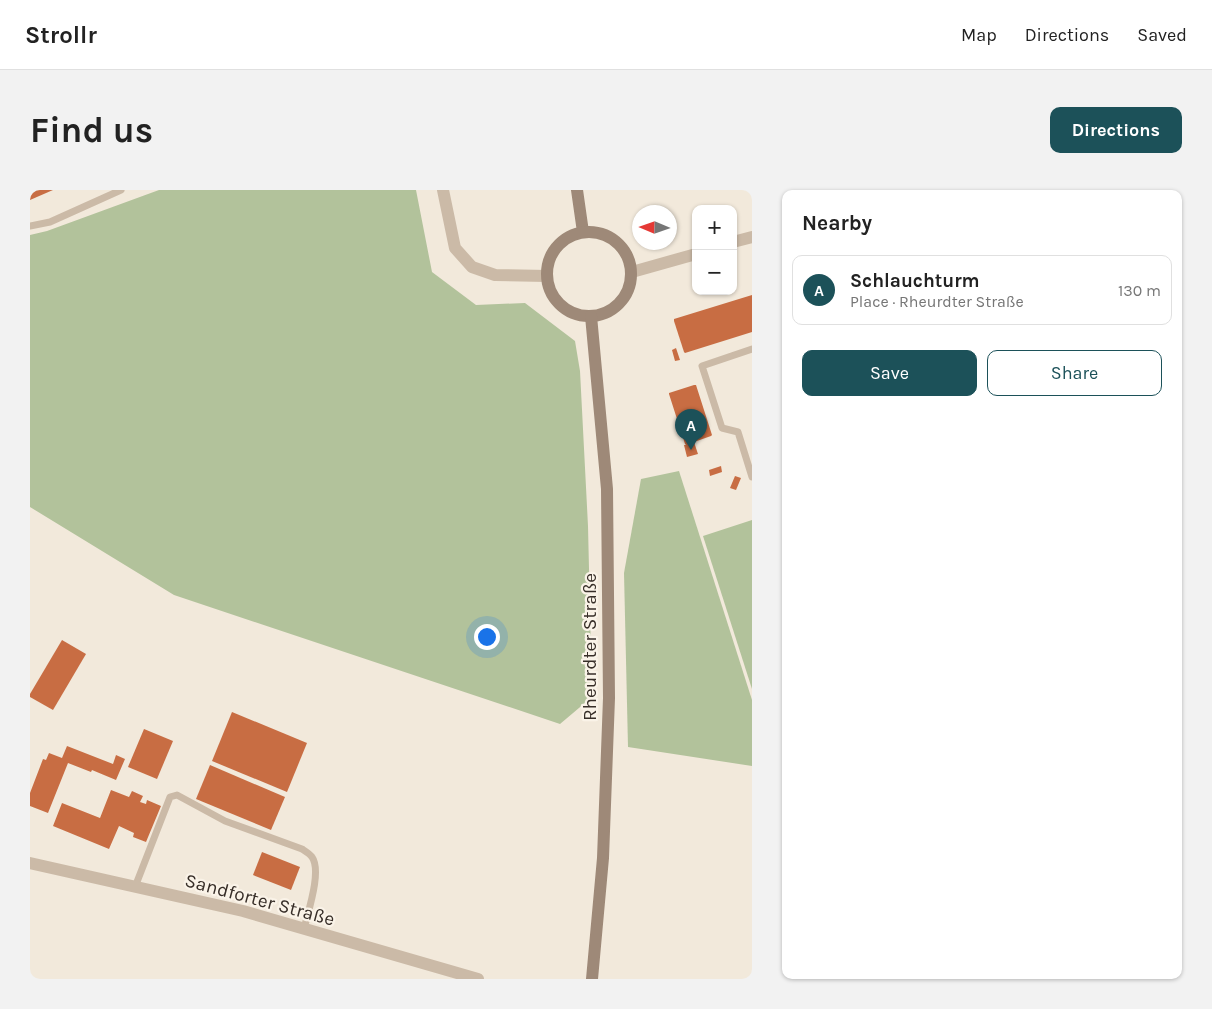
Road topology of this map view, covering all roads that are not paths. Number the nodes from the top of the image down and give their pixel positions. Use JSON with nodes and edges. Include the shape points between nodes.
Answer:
{"nodes":[{"id":1,"x":121,"y":190,"type":"edge"},
{"id":2,"x":443,"y":190,"type":"edge"},
{"id":3,"x":577,"y":190,"type":"edge"},
{"id":4,"x":30,"y":226,"type":"edge"},
{"id":5,"x":583,"y":232,"type":"junction"},
{"id":6,"x":752,"y":237,"type":"edge"},
{"id":7,"x":737,"y":241,"type":"edge"},
{"id":8,"x":692,"y":255,"type":"edge"},
{"id":9,"x":632,"y":272,"type":"junction"},
{"id":10,"x":547,"y":276,"type":"junction"},
{"id":11,"x":591,"y":316,"type":"junction"},
{"id":12,"x":752,"y":349,"type":"edge"},
{"id":13,"x":752,"y":477,"type":"edge"},
{"id":14,"x":30,"y":863,"type":"edge"},
{"id":15,"x":135,"y":887,"type":"junction"},
{"id":16,"x":304,"y":929,"type":"junction"},
{"id":17,"x":478,"y":979,"type":"edge"},
{"id":18,"x":592,"y":979,"type":"edge"}],
"edges":[{"from":1,"to":4,"type":"lane","via":[[50,222]]},
{"from":2,"to":10,"type":"street","via":[[455,248],[472,267],[495,275]]},
{"from":3,"to":5,"type":"main road"},
{"from":5,"to":9,"type":"main road","via":[[608,236],[618,244],[626,254]]},
{"from":5,"to":10,"type":"main road","via":[[571,236],[557,247],[548,264]]},
{"from":6,"to":7,"type":"street"},
{"from":8,"to":9,"type":"street"},
{"from":9,"to":11,"type":"main road","via":[[625,294],[617,305]]},
{"from":10,"to":11,"type":"main road","via":[[556,300],[566,309]]},
{"from":11,"to":18,"type":"main road","name":"Rheurdter Straße","via":[[607,489],[609,698],[603,858]]},
{"from":12,"to":13,"type":"lane","via":[[702,366],[722,428],[738,432]]},
{"from":14,"to":15,"type":"street","name":"Sandforter Straße"},
{"from":15,"to":16,"type":"street","name":"Sandforter Straße","via":[[243,911]]},
{"from":15,"to":16,"type":"lane","via":[[170,797],[177,795],[225,821],[302,849],[312,858],[316,874]]},
{"from":16,"to":17,"type":"street","name":"Sandforter Straße"}]}
